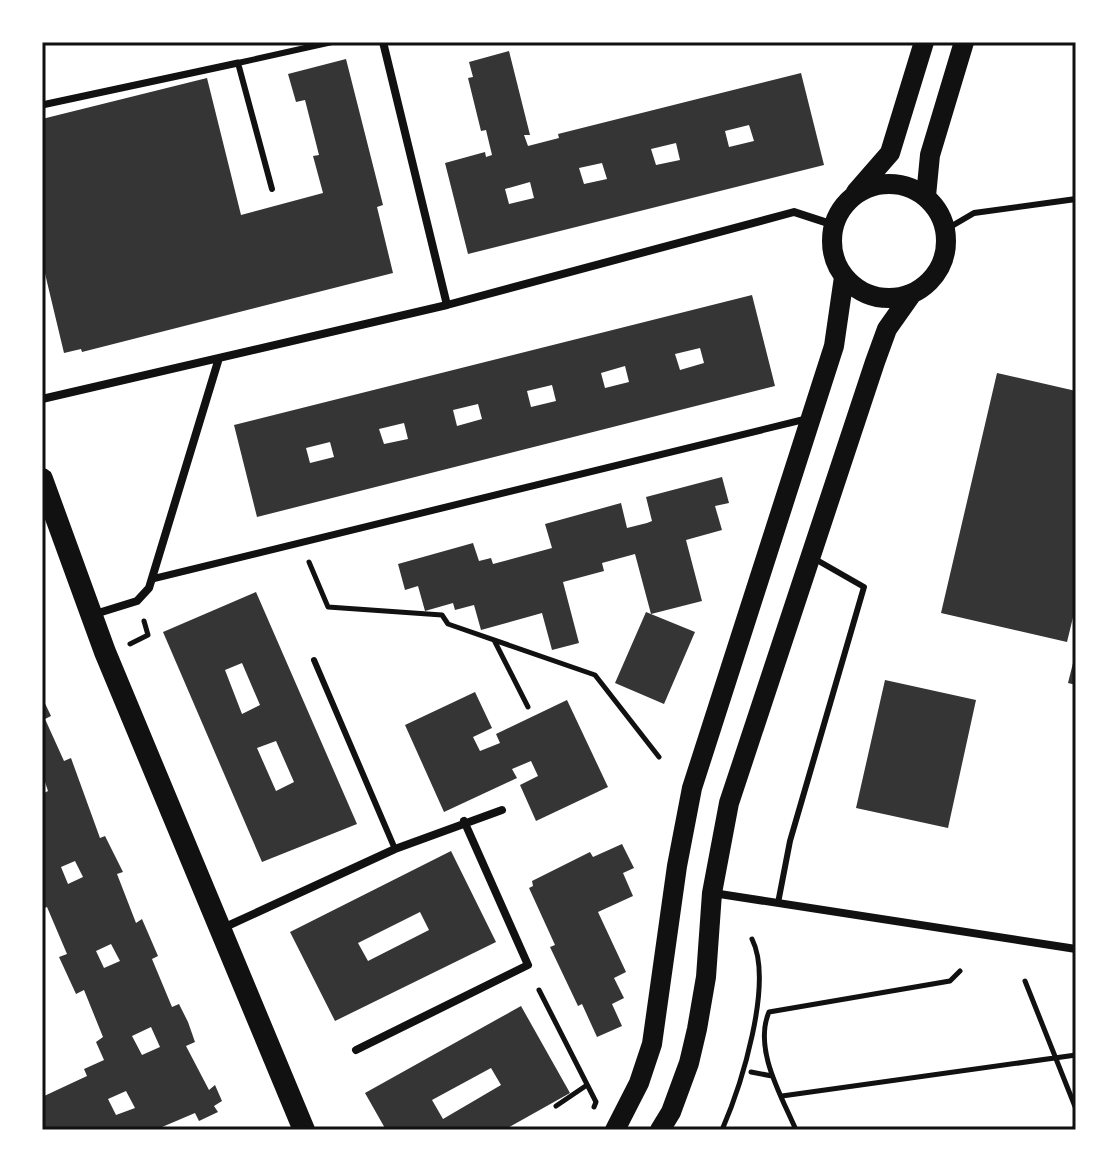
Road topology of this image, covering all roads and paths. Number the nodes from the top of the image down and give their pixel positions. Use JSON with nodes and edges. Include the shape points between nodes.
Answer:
{"nodes":[{"id":1,"x":332,"y":42,"type":"edge"},
{"id":2,"x":383,"y":42,"type":"edge"},
{"id":3,"x":924,"y":42,"type":"edge"},
{"id":4,"x":964,"y":42,"type":"edge"},
{"id":5,"x":238,"y":63,"type":"junction"},
{"id":6,"x":42,"y":105,"type":"edge"},
{"id":7,"x":272,"y":189,"type":"dead end"},
{"id":8,"x":854,"y":195,"type":"junction"},
{"id":9,"x":926,"y":196,"type":"junction"},
{"id":10,"x":1076,"y":199,"type":"edge"},
{"id":11,"x":834,"y":225,"type":"junction"},
{"id":12,"x":945,"y":230,"type":"junction"},
{"id":13,"x":844,"y":277,"type":"junction"},
{"id":14,"x":911,"y":295,"type":"junction"},
{"id":15,"x":447,"y":305,"type":"junction"},
{"id":16,"x":219,"y":358,"type":"junction"},
{"id":17,"x":42,"y":399,"type":"edge"},
{"id":18,"x":812,"y":417,"type":"junction"},
{"id":19,"x":42,"y":479,"type":"edge"},
{"id":20,"x":300,"y":543,"type":"junction"},
{"id":21,"x":812,"y":557,"type":"junction"},
{"id":22,"x":152,"y":579,"type":"junction"},
{"id":23,"x":90,"y":616,"type":"junction"},
{"id":24,"x":144,"y":621,"type":"dead end"},
{"id":25,"x":494,"y":640,"type":"junction"},
{"id":26,"x":130,"y":644,"type":"dead end"},
{"id":27,"x":314,"y":660,"type":"dead end"},
{"id":28,"x":528,"y":707,"type":"dead end"},
{"id":29,"x":659,"y":757,"type":"dead end"},
{"id":30,"x":502,"y":810,"type":"dead end"},
{"id":31,"x":464,"y":821,"type":"junction"},
{"id":32,"x":395,"y":849,"type":"junction"},
{"id":33,"x":712,"y":893,"type":"junction"},
{"id":34,"x":778,"y":903,"type":"junction"},
{"id":35,"x":220,"y":929,"type":"junction"},
{"id":36,"x":752,"y":939,"type":"dead end"},
{"id":37,"x":1076,"y":949,"type":"edge"},
{"id":38,"x":960,"y":971,"type":"dead end"},
{"id":39,"x":1025,"y":981,"type":"dead end"},
{"id":40,"x":539,"y":990,"type":"dead end"},
{"id":41,"x":356,"y":1050,"type":"dead end"},
{"id":42,"x":1076,"y":1055,"type":"edge"},
{"id":43,"x":1054,"y":1058,"type":"junction"},
{"id":44,"x":751,"y":1072,"type":"dead end"},
{"id":45,"x":772,"y":1076,"type":"junction"},
{"id":46,"x":587,"y":1085,"type":"junction"},
{"id":47,"x":782,"y":1096,"type":"junction"},
{"id":48,"x":556,"y":1106,"type":"dead end"},
{"id":49,"x":1076,"y":1109,"type":"edge"},
{"id":50,"x":590,"y":1116,"type":"dead end"},
{"id":51,"x":304,"y":1130,"type":"edge"},
{"id":52,"x":615,"y":1130,"type":"edge"},
{"id":53,"x":660,"y":1130,"type":"edge"},
{"id":54,"x":722,"y":1130,"type":"edge"},
{"id":55,"x":796,"y":1130,"type":"edge"}],
"edges":[{"from":1,"to":5,"type":"lane"},
{"from":2,"to":15,"type":"street"},
{"from":3,"to":8,"type":"main road","via":[[890,153]]},
{"from":4,"to":9,"type":"main road","via":[[930,155]]},
{"from":5,"to":6,"type":"street"},
{"from":5,"to":7,"type":"lane"},
{"from":8,"to":9,"type":"main road","via":[[890,183]]},
{"from":8,"to":11,"type":"main road"},
{"from":9,"to":12,"type":"main road"},
{"from":10,"to":12,"type":"lane","via":[[974,213]]},
{"from":11,"to":13,"type":"main road","via":[[831,243]]},
{"from":11,"to":15,"type":"street","via":[[794,212]]},
{"from":12,"to":14,"type":"main road","via":[[940,269]]},
{"from":13,"to":14,"type":"main road","via":[[874,297]]},
{"from":13,"to":18,"type":"main road","via":[[834,346]]},
{"from":14,"to":21,"type":"main road","via":[[887,329]]},
{"from":15,"to":16,"type":"street"},
{"from":16,"to":17,"type":"street"},
{"from":16,"to":22,"type":"street"},
{"from":18,"to":20,"type":"street"},
{"from":18,"to":52,"type":"main road","via":[[692,788],[652,1044]]},
{"from":19,"to":23,"type":"highway"},
{"from":20,"to":22,"type":"street"},
{"from":20,"to":25,"type":"path","via":[[328,607],[442,615],[448,624]]},
{"from":21,"to":33,"type":"main road","via":[[729,803]]},
{"from":21,"to":34,"type":"lane","via":[[864,587],[790,841]]},
{"from":22,"to":23,"type":"street","via":[[137,601]]},
{"from":23,"to":35,"type":"highway"},
{"from":24,"to":26,"type":"path","via":[[148,635]]},
{"from":25,"to":28,"type":"path"},
{"from":25,"to":29,"type":"path","via":[[595,675]]},
{"from":27,"to":32,"type":"lane"},
{"from":30,"to":31,"type":"street"},
{"from":31,"to":32,"type":"street"},
{"from":31,"to":41,"type":"street","via":[[528,965]]},
{"from":32,"to":35,"type":"street"},
{"from":33,"to":34,"type":"street"},
{"from":33,"to":53,"type":"main road","via":[[697,1029],[689,1063]]},
{"from":34,"to":37,"type":"street"},
{"from":35,"to":51,"type":"highway"},
{"from":36,"to":54,"type":"path","via":[[759,953],[753,1025],[740,1085]]},
{"from":38,"to":45,"type":"path","via":[[950,981],[771,1010],[766,1030]]},
{"from":39,"to":43,"type":"path"},
{"from":40,"to":46,"type":"path"},
{"from":42,"to":43,"type":"path"},
{"from":43,"to":47,"type":"path"},
{"from":43,"to":49,"type":"path"},
{"from":44,"to":45,"type":"path"},
{"from":45,"to":47,"type":"path"},
{"from":46,"to":48,"type":"path"},
{"from":46,"to":50,"type":"path","via":[[596,1102]]},
{"from":47,"to":55,"type":"path"}]}
